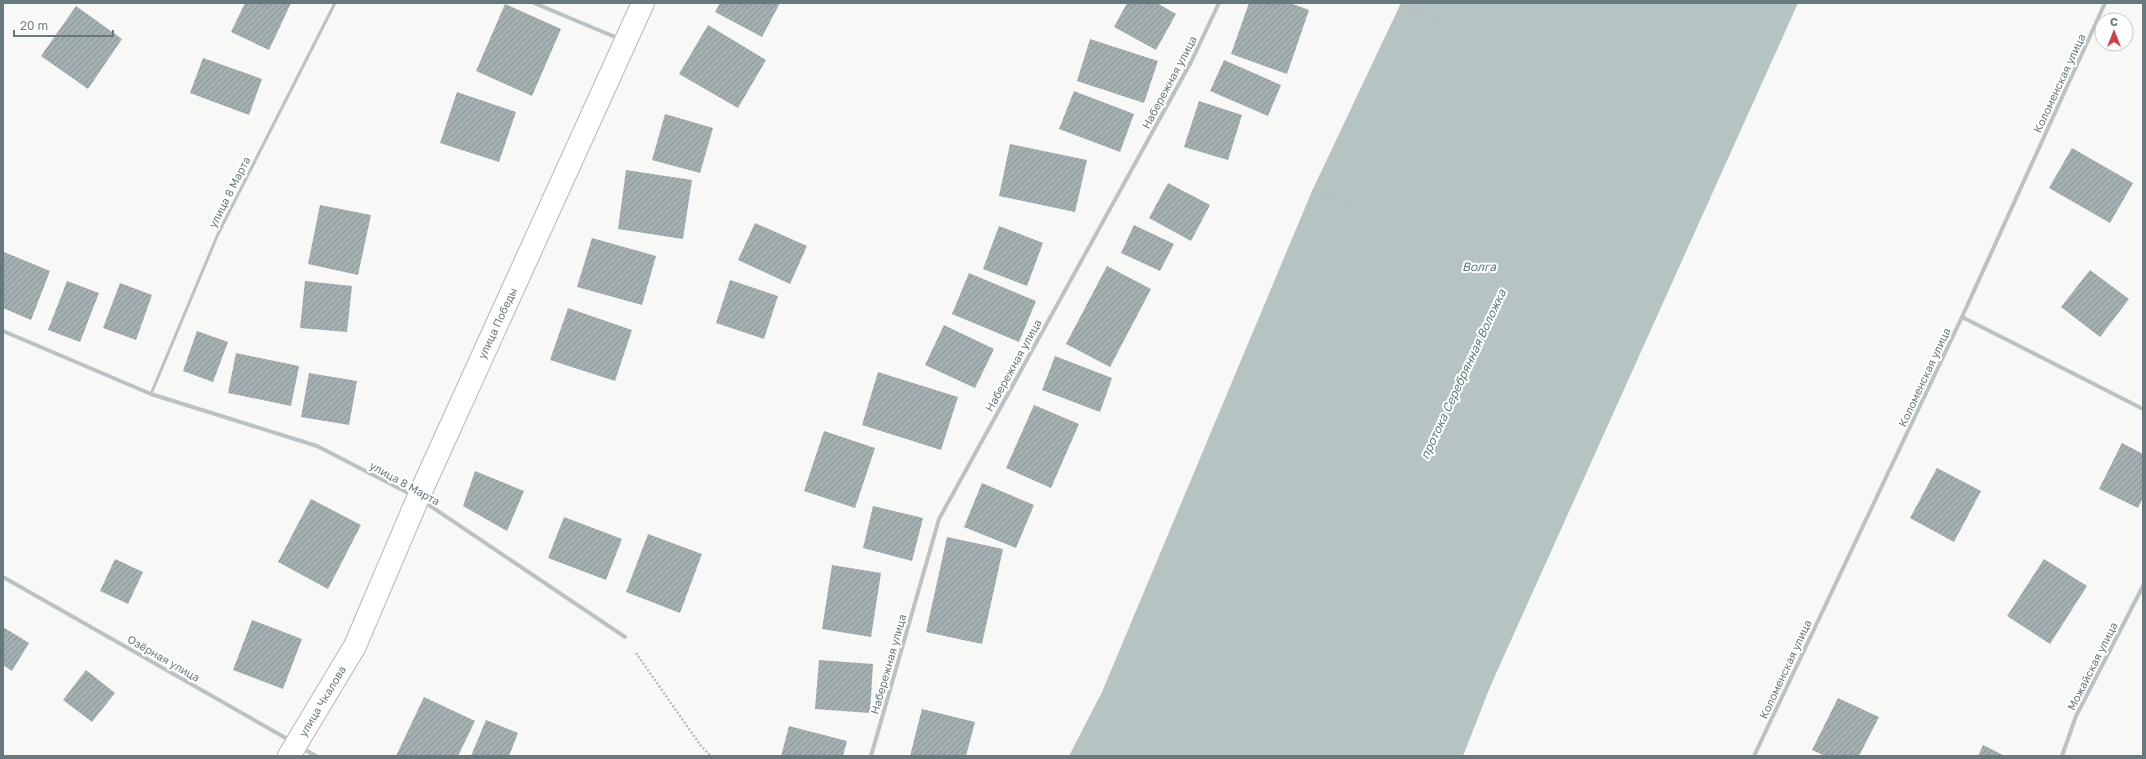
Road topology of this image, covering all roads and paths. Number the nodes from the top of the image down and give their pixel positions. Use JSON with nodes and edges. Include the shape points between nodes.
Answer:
{"nodes":[{"id":1,"x":335,"y":3,"type":"edge"},
{"id":2,"x":534,"y":3,"type":"edge"},
{"id":3,"x":643,"y":3,"type":"edge"},
{"id":4,"x":1219,"y":3,"type":"edge"},
{"id":5,"x":2105,"y":3,"type":"edge"},
{"id":6,"x":1400,"y":7,"type":"dead end"},
{"id":7,"x":1445,"y":20,"type":"dead end"},
{"id":8,"x":626,"y":42,"type":"junction"},
{"id":9,"x":1312,"y":191,"type":"dead end"},
{"id":10,"x":1353,"y":205,"type":"dead end"},
{"id":11,"x":1962,"y":317,"type":"junction"},
{"id":12,"x":3,"y":331,"type":"edge"},
{"id":13,"x":151,"y":394,"type":"junction"},
{"id":14,"x":2143,"y":409,"type":"edge"},
{"id":15,"x":418,"y":498,"type":"junction"},
{"id":16,"x":3,"y":577,"type":"edge"},
{"id":17,"x":2143,"y":586,"type":"edge"},
{"id":18,"x":625,"y":637,"type":"joint"},
{"id":19,"x":355,"y":646,"type":"joint"},
{"id":20,"x":292,"y":750,"type":"edge"},
{"id":21,"x":316,"y":756,"type":"edge"},
{"id":22,"x":711,"y":756,"type":"edge"},
{"id":23,"x":871,"y":756,"type":"edge"},
{"id":24,"x":1754,"y":756,"type":"edge"},
{"id":25,"x":2062,"y":756,"type":"edge"}],
"edges":[{"from":1,"to":13,"type":"lane","name":"улица 8 Марта","via":[[218,234]]},
{"from":2,"to":8,"type":"street"},
{"from":3,"to":8,"type":"main road","name":"улица Победы"},
{"from":4,"to":23,"type":"street","name":"Набережная улица","via":[[1191,62],[939,519]]},
{"from":5,"to":11,"type":"street","name":"Коломенская улица"},
{"from":6,"to":7,"type":"path"},
{"from":8,"to":15,"type":"main road","name":"улица Победы"},
{"from":9,"to":10,"type":"path"},
{"from":11,"to":14,"type":"street"},
{"from":11,"to":24,"type":"street","name":"Коломенская улица"},
{"from":12,"to":13,"type":"street","name":"улица 8 Марта"},
{"from":13,"to":15,"type":"street","name":"улица 8 Марта","via":[[317,446]]},
{"from":15,"to":18,"type":"street","name":"улица 8 Марта"},
{"from":15,"to":19,"type":"main road","name":"улица Победы"},
{"from":16,"to":20,"type":"street","name":"Озёрная улица"},
{"from":17,"to":25,"type":"street","name":"Можайская улица","via":[[2076,716]]},
{"from":18,"to":22,"type":"path","via":[[701,746]]},
{"from":19,"to":20,"type":"main road","name":"улица Чкалова"},
{"from":20,"to":21,"type":"street","name":"Озёрная улица"}]}
